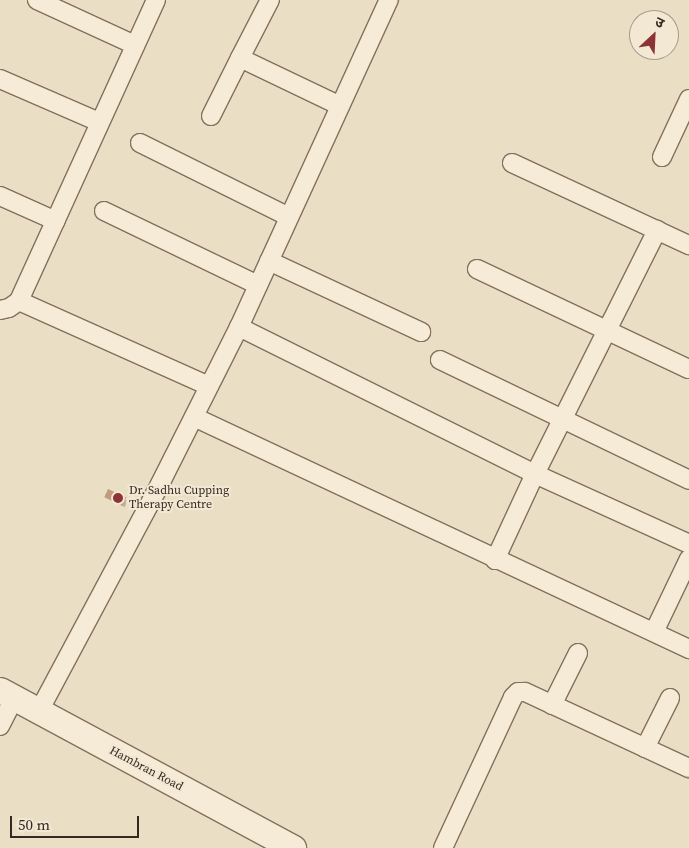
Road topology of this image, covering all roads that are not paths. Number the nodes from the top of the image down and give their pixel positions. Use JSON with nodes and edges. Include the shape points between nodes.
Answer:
{"nodes":[{"id":1,"x":38,"y":0,"type":"edge"},
{"id":2,"x":156,"y":0,"type":"edge"},
{"id":3,"x":270,"y":0,"type":"edge"},
{"id":4,"x":389,"y":0,"type":"edge"},
{"id":5,"x":135,"y":45,"type":"junction"},
{"id":6,"x":240,"y":58,"type":"junction"},
{"id":7,"x":0,"y":79,"type":"edge"},
{"id":8,"x":689,"y":99,"type":"edge"},
{"id":9,"x":340,"y":106,"type":"junction"},
{"id":10,"x":211,"y":116,"type":"dead end"},
{"id":11,"x":99,"y":122,"type":"junction"},
{"id":12,"x":140,"y":143,"type":"dead end"},
{"id":13,"x":662,"y":157,"type":"dead end"},
{"id":14,"x":512,"y":163,"type":"dead end"},
{"id":15,"x":0,"y":196,"type":"edge"},
{"id":16,"x":104,"y":211,"type":"dead end"},
{"id":17,"x":290,"y":217,"type":"junction"},
{"id":18,"x":56,"y":222,"type":"junction"},
{"id":19,"x":657,"y":230,"type":"junction"},
{"id":20,"x":689,"y":245,"type":"edge"},
{"id":21,"x":269,"y":261,"type":"junction"},
{"id":22,"x":477,"y":269,"type":"dead end"},
{"id":23,"x":258,"y":285,"type":"junction"},
{"id":24,"x":18,"y":301,"type":"junction"},
{"id":25,"x":0,"y":310,"type":"edge"},
{"id":26,"x":239,"y":327,"type":"junction"},
{"id":27,"x":608,"y":331,"type":"junction"},
{"id":28,"x":420,"y":332,"type":"dead end"},
{"id":29,"x":440,"y":360,"type":"dead end"},
{"id":30,"x":689,"y":369,"type":"edge"},
{"id":31,"x":209,"y":386,"type":"junction"},
{"id":32,"x":194,"y":417,"type":"junction"},
{"id":33,"x":562,"y":420,"type":"junction"},
{"id":34,"x":535,"y":474,"type":"junction"},
{"id":35,"x":689,"y":480,"type":"edge"},
{"id":36,"x":689,"y":544,"type":"edge"},
{"id":37,"x":689,"y":559,"type":"edge"},
{"id":38,"x":495,"y":560,"type":"junction"},
{"id":39,"x":654,"y":632,"type":"junction"},
{"id":40,"x":689,"y":649,"type":"edge"},
{"id":41,"x":578,"y":653,"type":"dead end"},
{"id":42,"x":7,"y":694,"type":"edge"},
{"id":43,"x":670,"y":698,"type":"dead end"},
{"id":44,"x":552,"y":705,"type":"junction"},
{"id":45,"x":40,"y":711,"type":"junction"},
{"id":46,"x":0,"y":726,"type":"edge"},
{"id":47,"x":645,"y":748,"type":"junction"},
{"id":48,"x":689,"y":768,"type":"edge"},
{"id":49,"x":276,"y":844,"type":"edge"},
{"id":50,"x":442,"y":848,"type":"edge"}],
"edges":[{"from":1,"to":5,"type":"street"},
{"from":2,"to":5,"type":"street"},
{"from":3,"to":6,"type":"street"},
{"from":4,"to":9,"type":"street"},
{"from":5,"to":11,"type":"street"},
{"from":6,"to":9,"type":"street"},
{"from":6,"to":10,"type":"street"},
{"from":7,"to":11,"type":"street"},
{"from":8,"to":13,"type":"street"},
{"from":9,"to":17,"type":"street"},
{"from":11,"to":18,"type":"street"},
{"from":12,"to":17,"type":"street"},
{"from":14,"to":19,"type":"street"},
{"from":15,"to":18,"type":"street"},
{"from":16,"to":23,"type":"street"},
{"from":17,"to":21,"type":"street"},
{"from":18,"to":24,"type":"street"},
{"from":19,"to":20,"type":"street"},
{"from":19,"to":27,"type":"street"},
{"from":21,"to":23,"type":"street"},
{"from":21,"to":28,"type":"street"},
{"from":22,"to":27,"type":"street"},
{"from":23,"to":26,"type":"street"},
{"from":24,"to":25,"type":"street"},
{"from":24,"to":31,"type":"street"},
{"from":26,"to":31,"type":"street"},
{"from":26,"to":34,"type":"street"},
{"from":27,"to":30,"type":"street"},
{"from":27,"to":33,"type":"street"},
{"from":29,"to":33,"type":"street"},
{"from":31,"to":32,"type":"street"},
{"from":32,"to":38,"type":"street"},
{"from":32,"to":45,"type":"street"},
{"from":33,"to":34,"type":"street"},
{"from":33,"to":35,"type":"street"},
{"from":34,"to":36,"type":"street"},
{"from":34,"to":38,"type":"street"},
{"from":37,"to":39,"type":"street"},
{"from":38,"to":39,"type":"street"},
{"from":39,"to":40,"type":"street"},
{"from":41,"to":44,"type":"street"},
{"from":42,"to":45,"type":"main road","name":"Hambran Road"},
{"from":42,"to":46,"type":"street"},
{"from":43,"to":47,"type":"street"},
{"from":44,"to":47,"type":"street"},
{"from":44,"to":50,"type":"street","via":[[525,692],[518,692],[513,697]]},
{"from":45,"to":49,"type":"main road","name":"Hambran Road"},
{"from":47,"to":48,"type":"street"}]}
